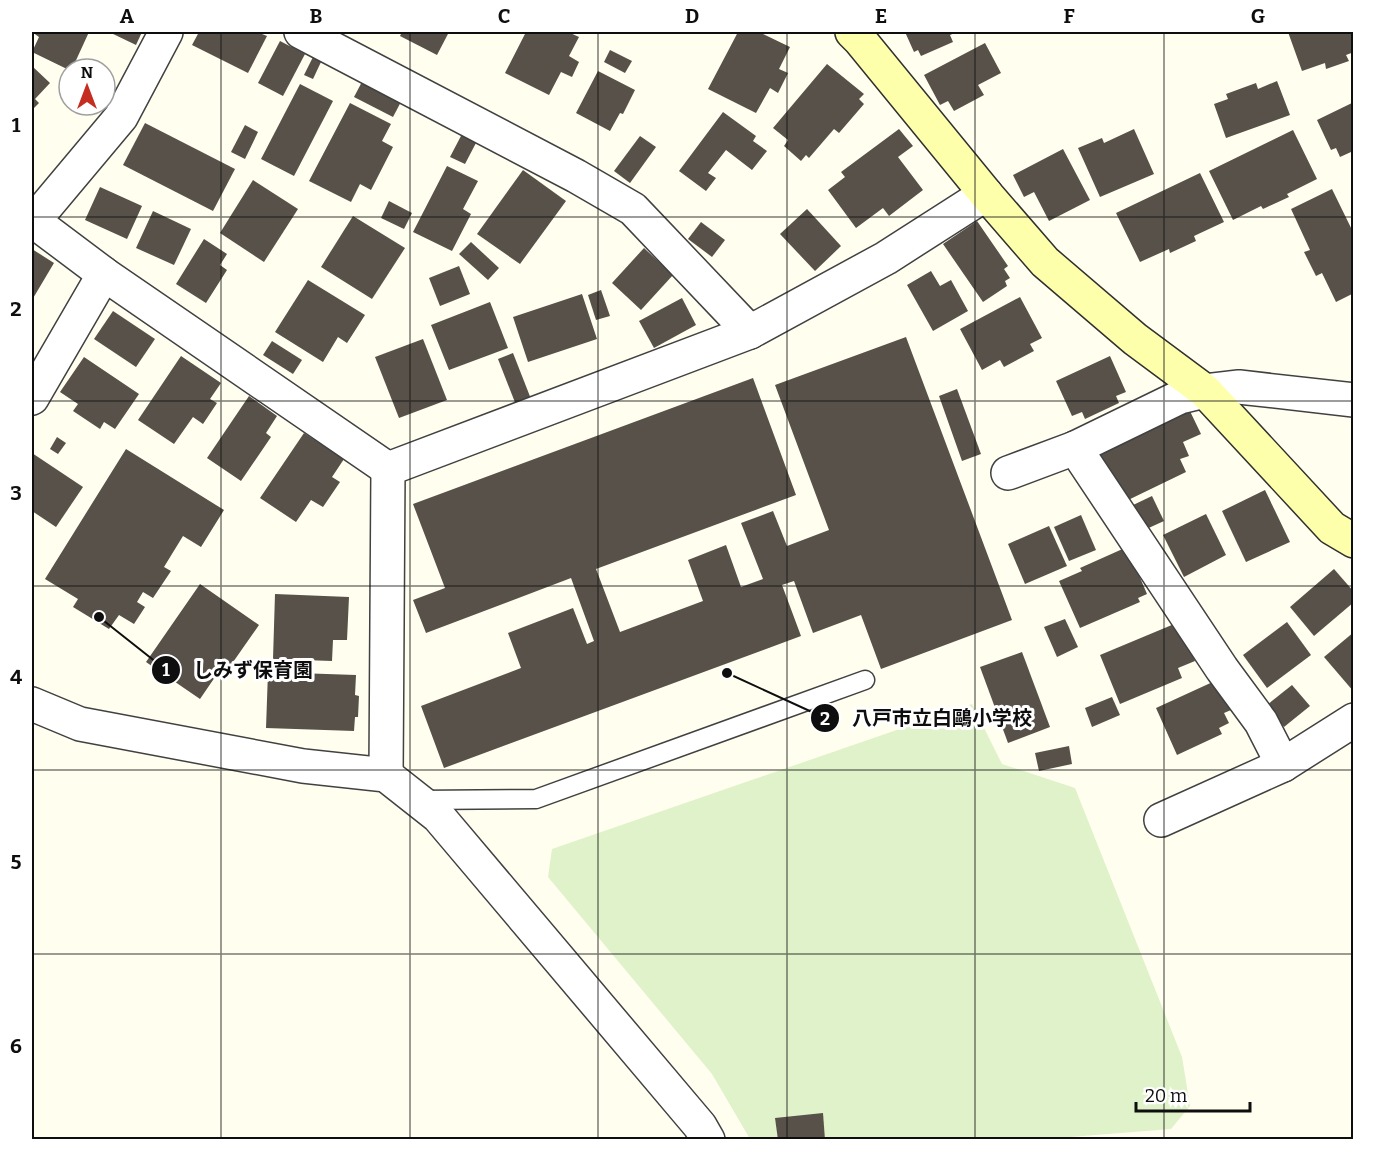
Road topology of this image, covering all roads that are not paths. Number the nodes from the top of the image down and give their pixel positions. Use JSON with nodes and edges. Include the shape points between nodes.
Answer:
{"nodes":[{"id":1,"x":166,"y":32,"type":"edge"},
{"id":2,"x":301,"y":32,"type":"edge"},
{"id":3,"x":852,"y":32,"type":"edge"},
{"id":4,"x":986,"y":194,"type":"junction"},
{"id":5,"x":32,"y":221,"type":"edge"},
{"id":6,"x":104,"y":274,"type":"junction"},
{"id":7,"x":750,"y":332,"type":"junction"},
{"id":8,"x":1205,"y":391,"type":"junction"},
{"id":9,"x":32,"y":398,"type":"edge"},
{"id":10,"x":1353,"y":400,"type":"edge"},
{"id":11,"x":1075,"y":448,"type":"junction"},
{"id":12,"x":388,"y":469,"type":"junction"},
{"id":13,"x":1008,"y":473,"type":"dead end"},
{"id":14,"x":1353,"y":541,"type":"edge"},
{"id":15,"x":865,"y":680,"type":"dead end"},
{"id":16,"x":32,"y":704,"type":"edge"},
{"id":17,"x":1353,"y":720,"type":"edge"},
{"id":18,"x":1283,"y":765,"type":"junction"},
{"id":19,"x":386,"y":775,"type":"junction"},
{"id":20,"x":418,"y":800,"type":"junction"},
{"id":21,"x":1161,"y":820,"type":"dead end"},
{"id":22,"x":708,"y":1140,"type":"edge"}],
"edges":[{"from":1,"to":5,"type":"street","via":[[121,117]]},
{"from":2,"to":7,"type":"street","via":[[633,209]]},
{"from":3,"to":4,"type":"street"},
{"from":4,"to":7,"type":"street","via":[[886,258]]},
{"from":4,"to":8,"type":"street","via":[[1045,262],[1135,339]]},
{"from":5,"to":6,"type":"street"},
{"from":6,"to":9,"type":"street"},
{"from":6,"to":12,"type":"street"},
{"from":7,"to":12,"type":"street"},
{"from":8,"to":10,"type":"street","via":[[1239,387]]},
{"from":8,"to":11,"type":"street","via":[[1180,397]]},
{"from":8,"to":14,"type":"street","via":[[1332,528]]},
{"from":11,"to":13,"type":"street"},
{"from":11,"to":18,"type":"street","via":[[1261,722]]},
{"from":12,"to":19,"type":"street"},
{"from":15,"to":20,"type":"lane","via":[[536,799]]},
{"from":16,"to":19,"type":"street","via":[[80,724],[303,766]]},
{"from":17,"to":18,"type":"street"},
{"from":18,"to":21,"type":"street"},
{"from":19,"to":20,"type":"street"},
{"from":20,"to":22,"type":"street","via":[[438,816]]}]}
